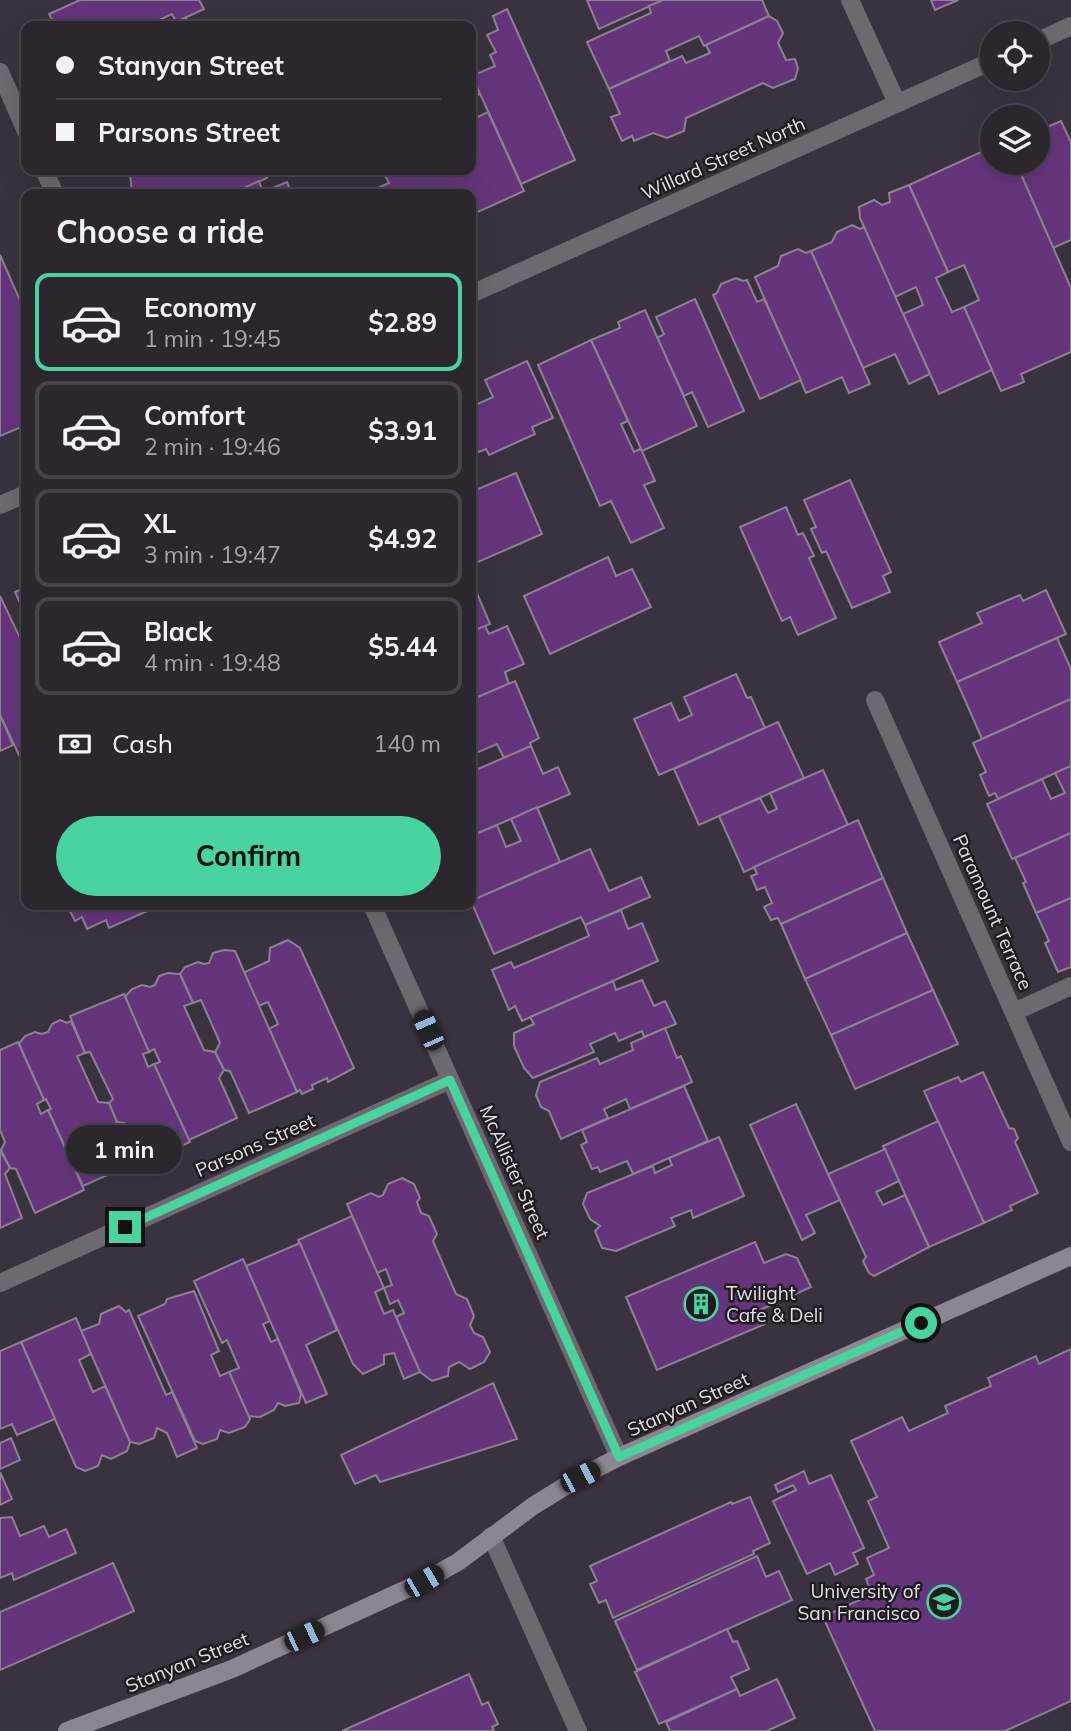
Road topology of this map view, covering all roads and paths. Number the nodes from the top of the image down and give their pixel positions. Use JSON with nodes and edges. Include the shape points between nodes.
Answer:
{"nodes":[{"id":1,"x":850,"y":0,"type":"edge"},
{"id":2,"x":1071,"y":26,"type":"edge"},
{"id":3,"x":1050,"y":36,"type":"edge"},
{"id":4,"x":980,"y":66,"type":"edge"},
{"id":5,"x":0,"y":72,"type":"edge"},
{"id":6,"x":897,"y":103,"type":"junction"},
{"id":7,"x":21,"y":120,"type":"edge"},
{"id":8,"x":476,"y":292,"type":"edge"},
{"id":9,"x":21,"y":496,"type":"edge"},
{"id":10,"x":0,"y":505,"type":"edge"},
{"id":11,"x":875,"y":700,"type":"dead end"},
{"id":12,"x":374,"y":910,"type":"edge"},
{"id":13,"x":1071,"y":986,"type":"edge"},
{"id":14,"x":1014,"y":1012,"type":"junction"},
{"id":15,"x":450,"y":1080,"type":"junction"},
{"id":16,"x":1071,"y":1142,"type":"edge"},
{"id":17,"x":1071,"y":1256,"type":"edge"},
{"id":18,"x":0,"y":1283,"type":"edge"},
{"id":19,"x":619,"y":1457,"type":"junction"},
{"id":20,"x":491,"y":1536,"type":"junction"},
{"id":21,"x":67,"y":1731,"type":"edge"},
{"id":22,"x":578,"y":1731,"type":"edge"}],
"edges":[{"from":1,"to":6,"type":"street"},
{"from":2,"to":3,"type":"street"},
{"from":4,"to":6,"type":"street","name":"Willard Street North"},
{"from":5,"to":7,"type":"street"},
{"from":6,"to":8,"type":"street","name":"Willard Street North"},
{"from":9,"to":10,"type":"street"},
{"from":11,"to":14,"type":"street","name":"Paramount Terrace"},
{"from":12,"to":15,"type":"street","name":"McAllister Street"},
{"from":13,"to":14,"type":"street"},
{"from":14,"to":16,"type":"street","name":"Paramount Terrace"},
{"from":15,"to":18,"type":"street","name":"Parsons Street"},
{"from":15,"to":19,"type":"street","name":"McAllister Street"},
{"from":17,"to":19,"type":"main road","name":"Stanyan Street"},
{"from":19,"to":20,"type":"main road","name":"Stanyan Street"},
{"from":20,"to":21,"type":"main road","name":"Stanyan Street","via":[[458,1562],[412,1587],[232,1669]]},
{"from":20,"to":22,"type":"street"}]}
